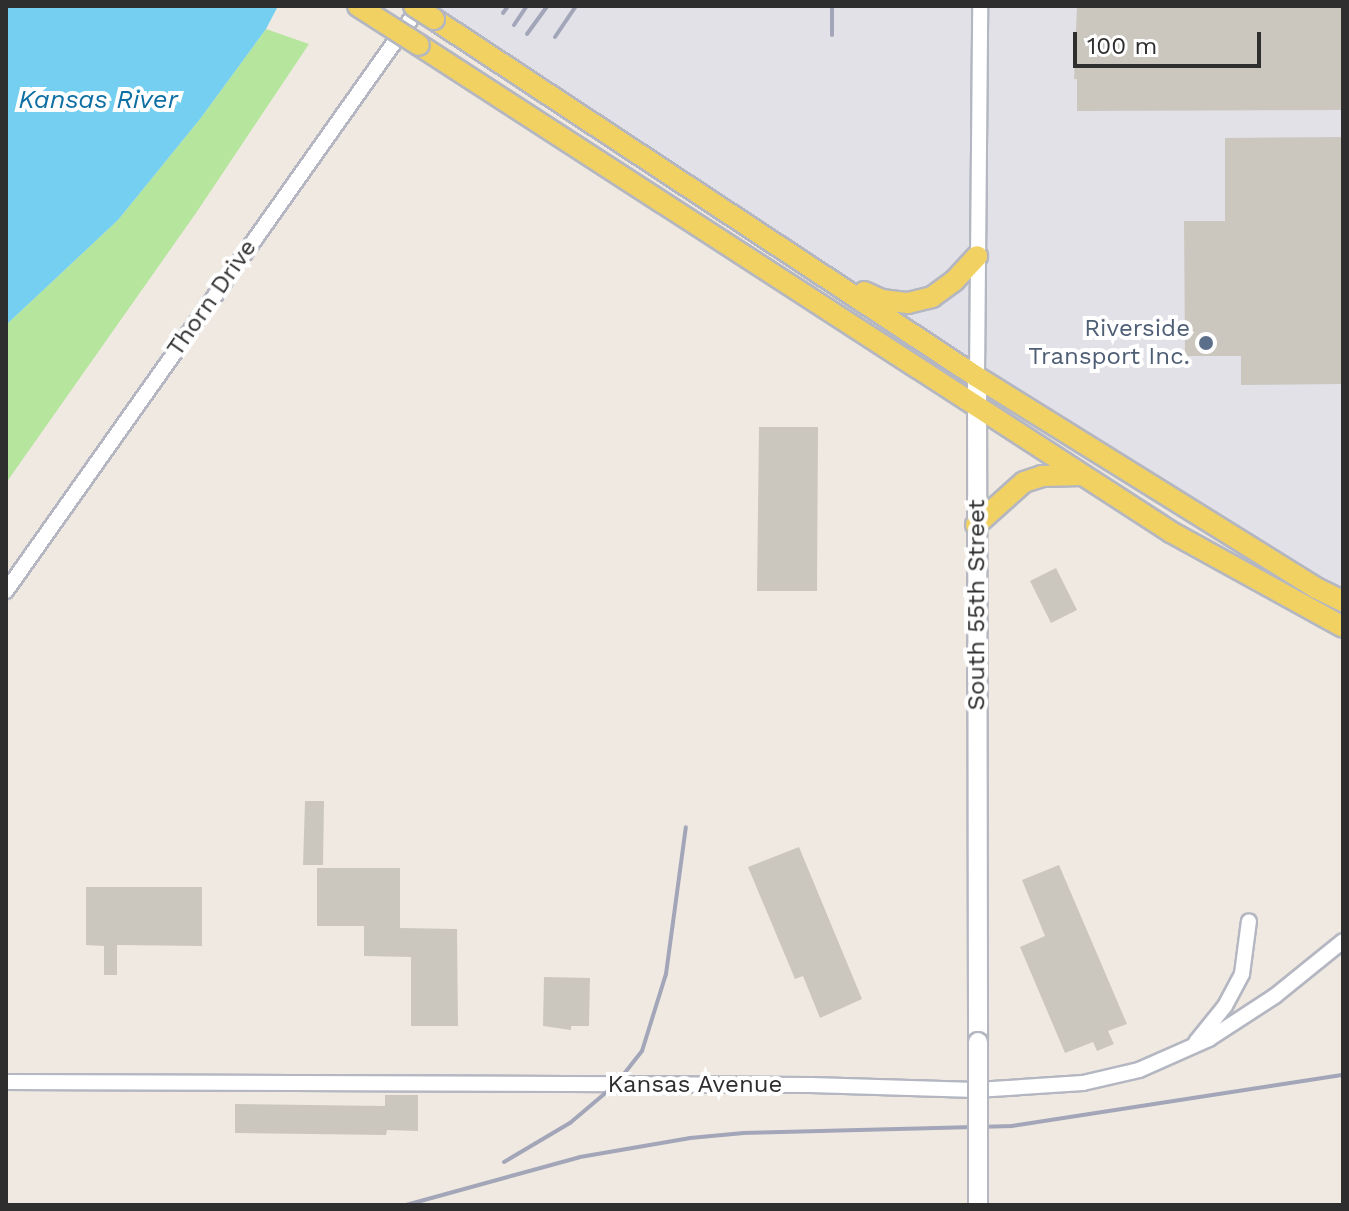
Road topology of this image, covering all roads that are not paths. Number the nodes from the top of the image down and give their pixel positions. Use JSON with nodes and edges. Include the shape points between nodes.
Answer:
{"nodes":[{"id":1,"x":358,"y":6,"type":"edge"},
{"id":2,"x":980,"y":6,"type":"edge"},
{"id":3,"x":422,"y":10,"type":"edge"},
{"id":4,"x":977,"y":256,"type":"junction"},
{"id":5,"x":827,"y":277,"type":"junction"},
{"id":6,"x":977,"y":377,"type":"junction"},
{"id":7,"x":977,"y":408,"type":"junction"},
{"id":8,"x":1082,"y":475,"type":"junction"},
{"id":9,"x":976,"y":525,"type":"junction"},
{"id":10,"x":6,"y":591,"type":"edge"},
{"id":11,"x":1343,"y":601,"type":"edge"},
{"id":12,"x":1343,"y":627,"type":"edge"},
{"id":13,"x":1249,"y":921,"type":"dead end"},
{"id":14,"x":1343,"y":941,"type":"edge"},
{"id":15,"x":1193,"y":1046,"type":"junction"},
{"id":16,"x":6,"y":1082,"type":"edge"},
{"id":17,"x":978,"y":1205,"type":"edge"}],
"edges":[{"from":1,"to":7,"type":"main road","bridge":true},
{"from":2,"to":4,"type":"street","name":"South 55th Street"},
{"from":3,"to":5,"type":"main road"},
{"from":3,"to":10,"type":"street","name":"Thorn Drive"},
{"from":4,"to":5,"type":"main road","via":[[932,297],[908,303],[882,300]]},
{"from":4,"to":6,"type":"street","name":"South 55th Street"},
{"from":5,"to":6,"type":"main road"},
{"from":6,"to":7,"type":"main road","name":"South 55th Street"},
{"from":6,"to":11,"type":"main road"},
{"from":7,"to":8,"type":"main road"},
{"from":7,"to":9,"type":"main road","name":"South 55th Street"},
{"from":8,"to":9,"type":"main road","via":[[1024,482]]},
{"from":8,"to":12,"type":"main road","via":[[1229,566]]},
{"from":9,"to":17,"type":"main road","name":"South 55th Street","bridge":true},
{"from":13,"to":15,"type":"street","via":[[1242,974]]},
{"from":14,"to":15,"type":"street","name":"Kansas Avenue","via":[[1275,996]]},
{"from":15,"to":16,"type":"street","name":"Kansas Avenue","via":[[1139,1070],[1083,1083],[976,1090]]}]}
